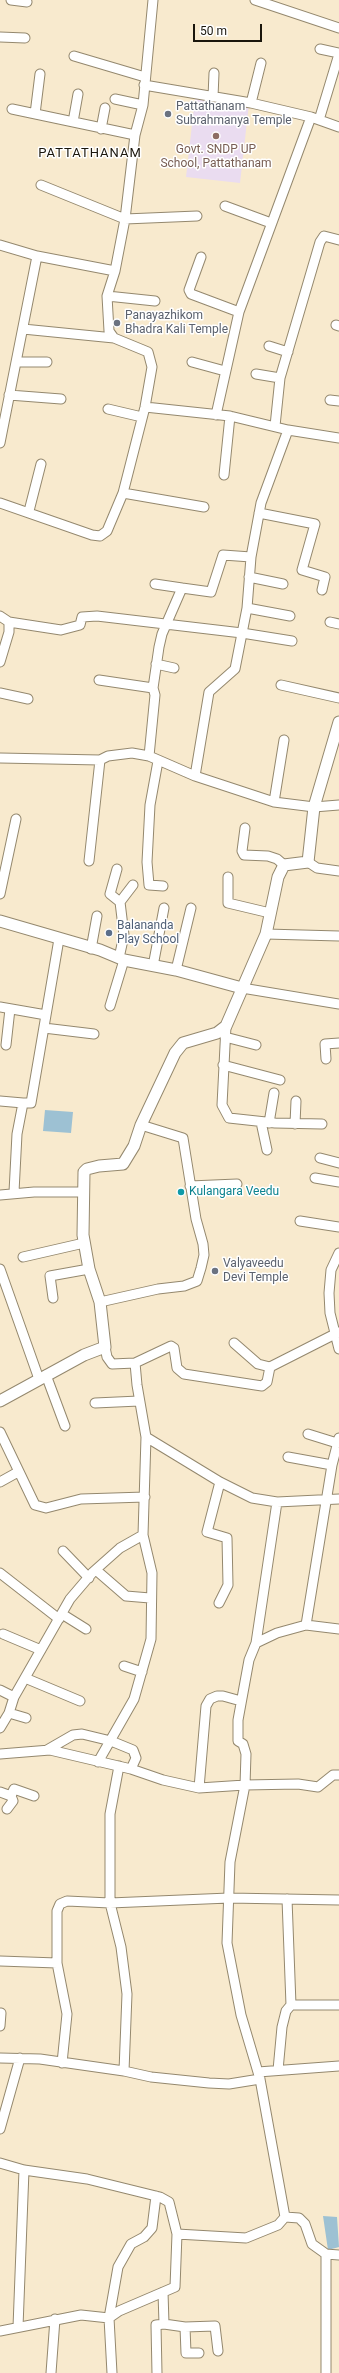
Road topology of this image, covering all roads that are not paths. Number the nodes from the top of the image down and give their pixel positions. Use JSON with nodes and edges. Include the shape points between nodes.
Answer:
{"nodes":[{"id":1,"x":11,"y":0,"type":"edge"},
{"id":2,"x":153,"y":0,"type":"edge"},
{"id":3,"x":255,"y":0,"type":"edge"},
{"id":4,"x":27,"y":2,"type":"dead end"},
{"id":5,"x":339,"y":28,"type":"edge"},
{"id":6,"x":0,"y":37,"type":"edge"},
{"id":7,"x":26,"y":38,"type":"dead end"},
{"id":8,"x":320,"y":49,"type":"dead end"},
{"id":9,"x":339,"y":53,"type":"edge"},
{"id":10,"x":74,"y":56,"type":"dead end"},
{"id":11,"x":261,"y":63,"type":"dead end"},
{"id":12,"x":214,"y":73,"type":"dead end"},
{"id":13,"x":40,"y":74,"type":"dead end"},
{"id":14,"x":144,"y":81,"type":"junction"},
{"id":15,"x":78,"y":94,"type":"dead end"},
{"id":16,"x":212,"y":97,"type":"junction"},
{"id":17,"x":115,"y":98,"type":"dead end"},
{"id":18,"x":251,"y":103,"type":"junction"},
{"id":19,"x":143,"y":105,"type":"junction"},
{"id":20,"x":105,"y":108,"type":"dead end"},
{"id":21,"x":12,"y":109,"type":"dead end"},
{"id":22,"x":35,"y":114,"type":"junction"},
{"id":23,"x":315,"y":118,"type":"junction"},
{"id":24,"x":73,"y":122,"type":"junction"},
{"id":25,"x":339,"y":127,"type":"edge"},
{"id":26,"x":101,"y":129,"type":"junction"},
{"id":27,"x":135,"y":135,"type":"junction"},
{"id":28,"x":42,"y":185,"type":"dead end"},
{"id":29,"x":225,"y":206,"type":"dead end"},
{"id":30,"x":198,"y":216,"type":"dead end"},
{"id":31,"x":125,"y":219,"type":"junction"},
{"id":32,"x":271,"y":223,"type":"junction"},
{"id":33,"x":339,"y":240,"type":"edge"},
{"id":34,"x":0,"y":246,"type":"edge"},
{"id":35,"x":37,"y":256,"type":"junction"},
{"id":36,"x":201,"y":257,"type":"dead end"},
{"id":37,"x":115,"y":271,"type":"junction"},
{"id":38,"x":107,"y":296,"type":"junction"},
{"id":39,"x":155,"y":301,"type":"dead end"},
{"id":40,"x":239,"y":312,"type":"junction"},
{"id":41,"x":23,"y":328,"type":"junction"},
{"id":42,"x":114,"y":338,"type":"junction"},
{"id":43,"x":268,"y":346,"type":"dead end"},
{"id":44,"x":288,"y":352,"type":"junction"},
{"id":45,"x":16,"y":362,"type":"junction"},
{"id":46,"x":47,"y":362,"type":"dead end"},
{"id":47,"x":192,"y":362,"type":"dead end"},
{"id":48,"x":225,"y":371,"type":"junction"},
{"id":49,"x":256,"y":374,"type":"dead end"},
{"id":50,"x":280,"y":378,"type":"junction"},
{"id":51,"x":9,"y":394,"type":"junction"},
{"id":52,"x":61,"y":399,"type":"dead end"},
{"id":53,"x":145,"y":407,"type":"junction"},
{"id":54,"x":108,"y":408,"type":"dead end"},
{"id":55,"x":216,"y":415,"type":"junction"},
{"id":56,"x":230,"y":416,"type":"junction"},
{"id":57,"x":142,"y":417,"type":"junction"},
{"id":58,"x":3,"y":423,"type":"edge"},
{"id":59,"x":275,"y":426,"type":"junction"},
{"id":60,"x":288,"y":430,"type":"junction"},
{"id":61,"x":338,"y":436,"type":"edge"},
{"id":62,"x":0,"y":443,"type":"edge"},
{"id":63,"x":41,"y":464,"type":"dead end"},
{"id":64,"x":224,"y":475,"type":"dead end"},
{"id":65,"x":123,"y":493,"type":"junction"},
{"id":66,"x":0,"y":503,"type":"edge"},
{"id":67,"x":204,"y":507,"type":"dead end"},
{"id":68,"x":29,"y":511,"type":"junction"},
{"id":69,"x":259,"y":512,"type":"junction"},
{"id":70,"x":251,"y":557,"type":"junction"},
{"id":71,"x":250,"y":577,"type":"junction"},
{"id":72,"x":155,"y":584,"type":"dead end"},
{"id":73,"x":283,"y":584,"type":"dead end"},
{"id":74,"x":182,"y":588,"type":"junction"},
{"id":75,"x":322,"y":590,"type":"dead end"},
{"id":76,"x":247,"y":608,"type":"junction"},
{"id":77,"x":0,"y":616,"type":"edge"},
{"id":78,"x":290,"y":616,"type":"dead end"},
{"id":79,"x":9,"y":622,"type":"junction"},
{"id":80,"x":166,"y":624,"type":"junction"},
{"id":81,"x":242,"y":632,"type":"junction"},
{"id":82,"x":292,"y":641,"type":"dead end"},
{"id":83,"x":0,"y":662,"type":"edge"},
{"id":84,"x":156,"y":664,"type":"junction"},
{"id":85,"x":174,"y":668,"type":"dead end"},
{"id":86,"x":99,"y":680,"type":"dead end"},
{"id":87,"x":281,"y":685,"type":"dead end"},
{"id":88,"x":153,"y":688,"type":"junction"},
{"id":89,"x":0,"y":693,"type":"edge"},
{"id":90,"x":28,"y":698,"type":"dead end"},
{"id":91,"x":339,"y":698,"type":"edge"},
{"id":92,"x":339,"y":723,"type":"edge"},
{"id":93,"x":284,"y":740,"type":"dead end"},
{"id":94,"x":149,"y":756,"type":"junction"},
{"id":95,"x":0,"y":758,"type":"edge"},
{"id":96,"x":100,"y":760,"type":"junction"},
{"id":97,"x":158,"y":761,"type":"junction"},
{"id":98,"x":195,"y":776,"type":"junction"},
{"id":99,"x":274,"y":802,"type":"junction"},
{"id":100,"x":339,"y":805,"type":"edge"},
{"id":101,"x":314,"y":807,"type":"junction"},
{"id":102,"x":16,"y":819,"type":"dead end"},
{"id":103,"x":245,"y":828,"type":"dead end"},
{"id":104,"x":89,"y":861,"type":"dead end"},
{"id":105,"x":308,"y":862,"type":"junction"},
{"id":106,"x":284,"y":865,"type":"junction"},
{"id":107,"x":117,"y":869,"type":"dead end"},
{"id":108,"x":339,"y":871,"type":"edge"},
{"id":109,"x":228,"y":877,"type":"dead end"},
{"id":110,"x":133,"y":885,"type":"dead end"},
{"id":111,"x":163,"y":886,"type":"dead end"},
{"id":112,"x":0,"y":894,"type":"edge"},
{"id":113,"x":120,"y":902,"type":"junction"},
{"id":114,"x":164,"y":908,"type":"dead end"},
{"id":115,"x":191,"y":908,"type":"dead end"},
{"id":116,"x":270,"y":913,"type":"junction"},
{"id":117,"x":97,"y":916,"type":"dead end"},
{"id":118,"x":0,"y":923,"type":"edge"},
{"id":119,"x":266,"y":934,"type":"junction"},
{"id":120,"x":339,"y":936,"type":"edge"},
{"id":121,"x":59,"y":939,"type":"junction"},
{"id":122,"x":91,"y":948,"type":"junction"},
{"id":123,"x":122,"y":959,"type":"junction"},
{"id":124,"x":153,"y":966,"type":"junction"},
{"id":125,"x":176,"y":970,"type":"junction"},
{"id":126,"x":242,"y":988,"type":"junction"},
{"id":127,"x":110,"y":1006,"type":"dead end"},
{"id":128,"x":0,"y":1008,"type":"edge"},
{"id":129,"x":338,"y":1008,"type":"edge"},
{"id":130,"x":10,"y":1009,"type":"junction"},
{"id":131,"x":46,"y":1014,"type":"junction"},
{"id":132,"x":44,"y":1028,"type":"junction"},
{"id":133,"x":226,"y":1032,"type":"junction"},
{"id":134,"x":94,"y":1034,"type":"dead end"},
{"id":135,"x":339,"y":1043,"type":"edge"},
{"id":136,"x":6,"y":1045,"type":"dead end"},
{"id":137,"x":256,"y":1045,"type":"dead end"},
{"id":138,"x":326,"y":1059,"type":"dead end"},
{"id":139,"x":223,"y":1065,"type":"junction"},
{"id":140,"x":280,"y":1080,"type":"dead end"},
{"id":141,"x":274,"y":1093,"type":"dead end"},
{"id":142,"x":0,"y":1101,"type":"edge"},
{"id":143,"x":296,"y":1101,"type":"dead end"},
{"id":144,"x":23,"y":1103,"type":"junction"},
{"id":145,"x":265,"y":1122,"type":"junction"},
{"id":146,"x":295,"y":1124,"type":"junction"},
{"id":147,"x":322,"y":1124,"type":"dead end"},
{"id":148,"x":141,"y":1125,"type":"junction"},
{"id":149,"x":267,"y":1150,"type":"dead end"},
{"id":150,"x":320,"y":1158,"type":"dead end"},
{"id":151,"x":339,"y":1163,"type":"edge"},
{"id":152,"x":315,"y":1178,"type":"dead end"},
{"id":153,"x":339,"y":1182,"type":"edge"},
{"id":154,"x":237,"y":1184,"type":"dead end"},
{"id":155,"x":190,"y":1186,"type":"junction"},
{"id":156,"x":14,"y":1192,"type":"junction"},
{"id":157,"x":82,"y":1192,"type":"junction"},
{"id":158,"x":0,"y":1195,"type":"edge"},
{"id":159,"x":300,"y":1221,"type":"dead end"},
{"id":160,"x":339,"y":1227,"type":"edge"},
{"id":161,"x":84,"y":1243,"type":"junction"},
{"id":162,"x":339,"y":1253,"type":"edge"},
{"id":163,"x":23,"y":1257,"type":"dead end"},
{"id":164,"x":0,"y":1269,"type":"edge"},
{"id":165,"x":89,"y":1269,"type":"junction"},
{"id":166,"x":53,"y":1298,"type":"dead end"},
{"id":167,"x":100,"y":1302,"type":"junction"},
{"id":168,"x":338,"y":1333,"type":"edge"},
{"id":169,"x":234,"y":1343,"type":"dead end"},
{"id":170,"x":105,"y":1347,"type":"junction"},
{"id":171,"x":339,"y":1349,"type":"edge"},
{"id":172,"x":135,"y":1363,"type":"junction"},
{"id":173,"x":270,"y":1367,"type":"junction"},
{"id":174,"x":42,"y":1377,"type":"junction"},
{"id":175,"x":0,"y":1401,"type":"edge"},
{"id":176,"x":139,"y":1401,"type":"junction"},
{"id":177,"x":95,"y":1402,"type":"dead end"},
{"id":178,"x":65,"y":1426,"type":"dead end"},
{"id":179,"x":0,"y":1432,"type":"edge"},
{"id":180,"x":308,"y":1434,"type":"dead end"},
{"id":181,"x":146,"y":1437,"type":"junction"},
{"id":182,"x":338,"y":1440,"type":"edge"},
{"id":183,"x":288,"y":1457,"type":"dead end"},
{"id":184,"x":332,"y":1465,"type":"junction"},
{"id":185,"x":18,"y":1472,"type":"junction"},
{"id":186,"x":0,"y":1482,"type":"edge"},
{"id":187,"x":220,"y":1482,"type":"junction"},
{"id":188,"x":145,"y":1497,"type":"junction"},
{"id":189,"x":327,"y":1498,"type":"junction"},
{"id":190,"x":339,"y":1499,"type":"edge"},
{"id":191,"x":277,"y":1502,"type":"junction"},
{"id":192,"x":143,"y":1535,"type":"junction"},
{"id":193,"x":63,"y":1551,"type":"dead end"},
{"id":194,"x":96,"y":1570,"type":"junction"},
{"id":195,"x":0,"y":1573,"type":"edge"},
{"id":196,"x":88,"y":1578,"type":"junction"},
{"id":197,"x":150,"y":1598,"type":"junction"},
{"id":198,"x":219,"y":1603,"type":"dead end"},
{"id":199,"x":60,"y":1617,"type":"junction"},
{"id":200,"x":306,"y":1625,"type":"junction"},
{"id":201,"x":339,"y":1629,"type":"edge"},
{"id":202,"x":86,"y":1630,"type":"dead end"},
{"id":203,"x":3,"y":1634,"type":"dead end"},
{"id":204,"x":256,"y":1643,"type":"junction"},
{"id":205,"x":41,"y":1650,"type":"junction"},
{"id":206,"x":124,"y":1666,"type":"dead end"},
{"id":207,"x":142,"y":1672,"type":"junction"},
{"id":208,"x":25,"y":1678,"type":"junction"},
{"id":209,"x":0,"y":1690,"type":"edge"},
{"id":210,"x":14,"y":1697,"type":"junction"},
{"id":211,"x":80,"y":1701,"type":"dead end"},
{"id":212,"x":241,"y":1701,"type":"junction"},
{"id":213,"x":9,"y":1713,"type":"junction"},
{"id":214,"x":26,"y":1718,"type":"dead end"},
{"id":215,"x":0,"y":1728,"type":"edge"},
{"id":216,"x":111,"y":1741,"type":"junction"},
{"id":217,"x":47,"y":1750,"type":"junction"},
{"id":218,"x":0,"y":1754,"type":"edge"},
{"id":219,"x":98,"y":1762,"type":"junction"},
{"id":220,"x":119,"y":1766,"type":"junction"},
{"id":221,"x":131,"y":1769,"type":"junction"},
{"id":222,"x":339,"y":1775,"type":"edge"},
{"id":223,"x":245,"y":1785,"type":"junction"},
{"id":224,"x":199,"y":1788,"type":"junction"},
{"id":225,"x":0,"y":1792,"type":"edge"},
{"id":226,"x":11,"y":1796,"type":"junction"},
{"id":227,"x":34,"y":1796,"type":"dead end"},
{"id":228,"x":7,"y":1809,"type":"dead end"},
{"id":229,"x":229,"y":1898,"type":"junction"},
{"id":230,"x":287,"y":1899,"type":"junction"},
{"id":231,"x":339,"y":1900,"type":"edge"},
{"id":232,"x":110,"y":1902,"type":"junction"},
{"id":233,"x":0,"y":1961,"type":"edge"},
{"id":234,"x":57,"y":1963,"type":"junction"},
{"id":235,"x":291,"y":2005,"type":"junction"},
{"id":236,"x":339,"y":2005,"type":"edge"},
{"id":237,"x":1,"y":2012,"type":"dead end"},
{"id":238,"x":0,"y":2026,"type":"edge"},
{"id":239,"x":0,"y":2058,"type":"edge"},
{"id":240,"x":20,"y":2058,"type":"junction"},
{"id":241,"x":62,"y":2063,"type":"junction"},
{"id":242,"x":339,"y":2066,"type":"edge"},
{"id":243,"x":278,"y":2070,"type":"junction"},
{"id":244,"x":124,"y":2071,"type":"junction"},
{"id":245,"x":259,"y":2076,"type":"junction"},
{"id":246,"x":0,"y":2129,"type":"edge"},
{"id":247,"x":0,"y":2163,"type":"edge"},
{"id":248,"x":24,"y":2170,"type":"junction"},
{"id":249,"x":156,"y":2196,"type":"junction"},
{"id":250,"x":285,"y":2216,"type":"junction"},
{"id":251,"x":178,"y":2234,"type":"junction"},
{"id":252,"x":326,"y":2254,"type":"junction"},
{"id":253,"x":339,"y":2255,"type":"edge"},
{"id":254,"x":163,"y":2292,"type":"junction"},
{"id":255,"x":109,"y":2318,"type":"junction"},
{"id":256,"x":54,"y":2319,"type":"junction"},
{"id":257,"x":164,"y":2324,"type":"junction"},
{"id":258,"x":18,"y":2327,"type":"junction"},
{"id":259,"x":185,"y":2327,"type":"junction"},
{"id":260,"x":0,"y":2331,"type":"edge"},
{"id":261,"x":218,"y":2350,"type":"dead end"},
{"id":262,"x":199,"y":2354,"type":"dead end"},
{"id":263,"x":51,"y":2373,"type":"edge"},
{"id":264,"x":112,"y":2373,"type":"edge"},
{"id":265,"x":157,"y":2373,"type":"edge"},
{"id":266,"x":326,"y":2373,"type":"edge"}],
"edges":[{"from":1,"to":4,"type":"street"},
{"from":2,"to":14,"type":"street"},
{"from":3,"to":5,"type":"street"},
{"from":6,"to":7,"type":"street"},
{"from":8,"to":9,"type":"street"},
{"from":9,"to":23,"type":"street"},
{"from":10,"to":14,"type":"street"},
{"from":11,"to":18,"type":"street"},
{"from":12,"to":16,"type":"street"},
{"from":13,"to":22,"type":"street"},
{"from":14,"to":16,"type":"street"},
{"from":14,"to":19,"type":"street"},
{"from":15,"to":24,"type":"street"},
{"from":16,"to":18,"type":"street"},
{"from":17,"to":19,"type":"street"},
{"from":18,"to":23,"type":"street"},
{"from":19,"to":27,"type":"street"},
{"from":20,"to":26,"type":"street"},
{"from":21,"to":22,"type":"street"},
{"from":22,"to":24,"type":"street"},
{"from":23,"to":25,"type":"street"},
{"from":23,"to":32,"type":"street"},
{"from":24,"to":26,"type":"street"},
{"from":26,"to":27,"type":"street"},
{"from":27,"to":31,"type":"street"},
{"from":28,"to":31,"type":"street"},
{"from":29,"to":32,"type":"street"},
{"from":30,"to":31,"type":"street"},
{"from":31,"to":37,"type":"street"},
{"from":32,"to":40,"type":"street"},
{"from":33,"to":44,"type":"street","via":[[324,236],[320,242]]},
{"from":34,"to":35,"type":"street"},
{"from":35,"to":37,"type":"street"},
{"from":35,"to":41,"type":"street"},
{"from":36,"to":40,"type":"street","via":[[189,290],[191,294]]},
{"from":37,"to":38,"type":"street"},
{"from":38,"to":39,"type":"street"},
{"from":38,"to":42,"type":"street","via":[[109,331]]},
{"from":40,"to":48,"type":"street"},
{"from":41,"to":42,"type":"street"},
{"from":41,"to":45,"type":"street"},
{"from":42,"to":53,"type":"street","via":[[148,352],[152,358]]},
{"from":43,"to":44,"type":"street"},
{"from":44,"to":50,"type":"street"},
{"from":45,"to":46,"type":"street"},
{"from":45,"to":51,"type":"street"},
{"from":47,"to":48,"type":"street"},
{"from":48,"to":55,"type":"street"},
{"from":49,"to":50,"type":"street"},
{"from":50,"to":59,"type":"street"},
{"from":51,"to":52,"type":"street"},
{"from":51,"to":58,"type":"street"},
{"from":53,"to":55,"type":"street"},
{"from":53,"to":57,"type":"street"},
{"from":54,"to":57,"type":"street"},
{"from":55,"to":56,"type":"street"},
{"from":56,"to":59,"type":"street"},
{"from":56,"to":64,"type":"street"},
{"from":57,"to":65,"type":"street"},
{"from":58,"to":62,"type":"street"},
{"from":59,"to":60,"type":"street"},
{"from":60,"to":61,"type":"street"},
{"from":60,"to":69,"type":"street"},
{"from":63,"to":68,"type":"street"},
{"from":65,"to":67,"type":"street"},
{"from":65,"to":68,"type":"street","via":[[106,531],[100,536]]},
{"from":66,"to":68,"type":"street"},
{"from":69,"to":70,"type":"street"},
{"from":69,"to":75,"type":"street","via":[[315,524],[302,570],[324,577]]},
{"from":70,"to":71,"type":"street"},
{"from":70,"to":74,"type":"street","via":[[223,555],[211,592]]},
{"from":71,"to":73,"type":"street"},
{"from":71,"to":76,"type":"street"},
{"from":72,"to":74,"type":"street"},
{"from":74,"to":80,"type":"street"},
{"from":76,"to":78,"type":"street"},
{"from":76,"to":81,"type":"street"},
{"from":77,"to":79,"type":"street"},
{"from":79,"to":80,"type":"street","via":[[60,630],[80,625],[82,617],[96,616]]},
{"from":79,"to":83,"type":"street","via":[[9,632]]},
{"from":80,"to":81,"type":"street"},
{"from":80,"to":84,"type":"street"},
{"from":81,"to":82,"type":"street"},
{"from":81,"to":98,"type":"street","via":[[235,669],[209,692]]},
{"from":84,"to":85,"type":"street"},
{"from":84,"to":88,"type":"street"},
{"from":86,"to":88,"type":"street"},
{"from":87,"to":91,"type":"street"},
{"from":88,"to":94,"type":"street","via":[[155,695]]},
{"from":89,"to":90,"type":"street"},
{"from":92,"to":101,"type":"street"},
{"from":93,"to":99,"type":"street"},
{"from":94,"to":96,"type":"street","via":[[118,754]]},
{"from":94,"to":97,"type":"street"},
{"from":95,"to":96,"type":"street"},
{"from":96,"to":104,"type":"street"},
{"from":97,"to":98,"type":"street"},
{"from":97,"to":111,"type":"street","via":[[150,804],[147,862],[149,885]]},
{"from":98,"to":99,"type":"street"},
{"from":99,"to":101,"type":"street"},
{"from":100,"to":101,"type":"street"},
{"from":101,"to":105,"type":"street"},
{"from":102,"to":112,"type":"street"},
{"from":103,"to":106,"type":"street","via":[[242,851],[244,855],[272,858]]},
{"from":105,"to":106,"type":"street"},
{"from":105,"to":108,"type":"street","via":[[317,868]]},
{"from":106,"to":116,"type":"street","via":[[276,883]]},
{"from":107,"to":113,"type":"street","via":[[110,894]]},
{"from":109,"to":116,"type":"street","via":[[228,903]]},
{"from":110,"to":113,"type":"street"},
{"from":113,"to":123,"type":"street","via":[[124,935]]},
{"from":114,"to":124,"type":"street"},
{"from":115,"to":125,"type":"street"},
{"from":116,"to":119,"type":"street"},
{"from":117,"to":122,"type":"street"},
{"from":118,"to":121,"type":"street"},
{"from":119,"to":120,"type":"street"},
{"from":119,"to":126,"type":"street"},
{"from":121,"to":122,"type":"street"},
{"from":121,"to":131,"type":"street"},
{"from":122,"to":123,"type":"street"},
{"from":123,"to":124,"type":"street"},
{"from":123,"to":127,"type":"street"},
{"from":124,"to":125,"type":"street"},
{"from":125,"to":126,"type":"street"},
{"from":126,"to":129,"type":"street"},
{"from":126,"to":133,"type":"street"},
{"from":128,"to":130,"type":"street"},
{"from":130,"to":131,"type":"street"},
{"from":130,"to":136,"type":"street"},
{"from":131,"to":132,"type":"street"},
{"from":132,"to":134,"type":"street"},
{"from":132,"to":144,"type":"street","via":[[31,1103]]},
{"from":133,"to":137,"type":"street"},
{"from":133,"to":139,"type":"street"},
{"from":133,"to":148,"type":"street","via":[[183,1043],[175,1053]]},
{"from":135,"to":138,"type":"street","via":[[325,1044]]},
{"from":139,"to":140,"type":"street"},
{"from":139,"to":145,"type":"street","via":[[222,1105],[229,1118]]},
{"from":141,"to":145,"type":"street"},
{"from":142,"to":144,"type":"street"},
{"from":143,"to":146,"type":"street"},
{"from":144,"to":156,"type":"street","via":[[17,1134]]},
{"from":145,"to":146,"type":"street"},
{"from":145,"to":149,"type":"street"},
{"from":146,"to":147,"type":"street"},
{"from":148,"to":155,"type":"street","via":[[183,1138]]},
{"from":148,"to":157,"type":"street","via":[[134,1146],[122,1164],[99,1166],[84,1172]]},
{"from":150,"to":151,"type":"street"},
{"from":152,"to":153,"type":"street"},
{"from":154,"to":155,"type":"street"},
{"from":155,"to":167,"type":"street","via":[[204,1255],[197,1281],[184,1286]]},
{"from":156,"to":157,"type":"street"},
{"from":156,"to":158,"type":"street"},
{"from":157,"to":161,"type":"street"},
{"from":159,"to":160,"type":"street"},
{"from":161,"to":163,"type":"street"},
{"from":161,"to":165,"type":"street"},
{"from":162,"to":168,"type":"street","via":[[331,1270],[329,1293],[330,1313]]},
{"from":164,"to":174,"type":"street"},
{"from":165,"to":166,"type":"street","via":[[50,1276]]},
{"from":165,"to":167,"type":"street"},
{"from":167,"to":170,"type":"street"},
{"from":168,"to":171,"type":"street"},
{"from":168,"to":173,"type":"street"},
{"from":169,"to":173,"type":"street","via":[[258,1364]]},
{"from":170,"to":172,"type":"street","via":[[112,1364]]},
{"from":170,"to":174,"type":"street"},
{"from":172,"to":173,"type":"street","via":[[170,1346],[174,1348],[177,1368],[184,1374],[262,1386],[267,1382]]},
{"from":172,"to":176,"type":"street"},
{"from":174,"to":175,"type":"street"},
{"from":174,"to":178,"type":"street"},
{"from":176,"to":177,"type":"street"},
{"from":176,"to":181,"type":"street"},
{"from":179,"to":185,"type":"street"},
{"from":180,"to":182,"type":"street"},
{"from":181,"to":187,"type":"street"},
{"from":181,"to":188,"type":"street"},
{"from":182,"to":184,"type":"street"},
{"from":183,"to":184,"type":"street"},
{"from":184,"to":189,"type":"street"},
{"from":185,"to":186,"type":"street"},
{"from":185,"to":188,"type":"street","via":[[35,1505],[46,1508],[81,1499]]},
{"from":187,"to":191,"type":"street","via":[[252,1498]]},
{"from":187,"to":198,"type":"street","via":[[208,1532],[227,1538],[228,1584]]},
{"from":188,"to":192,"type":"street"},
{"from":189,"to":190,"type":"street"},
{"from":189,"to":191,"type":"street"},
{"from":189,"to":200,"type":"street"},
{"from":191,"to":204,"type":"street"},
{"from":192,"to":194,"type":"street","via":[[120,1548]]},
{"from":192,"to":197,"type":"street","via":[[152,1573]]},
{"from":193,"to":196,"type":"street"},
{"from":194,"to":196,"type":"street"},
{"from":194,"to":197,"type":"street","via":[[126,1596]]},
{"from":195,"to":199,"type":"street"},
{"from":196,"to":199,"type":"street"},
{"from":197,"to":207,"type":"street","via":[[151,1639]]},
{"from":199,"to":202,"type":"street"},
{"from":199,"to":205,"type":"street"},
{"from":200,"to":201,"type":"street"},
{"from":200,"to":204,"type":"street","via":[[277,1633]]},
{"from":203,"to":205,"type":"street"},
{"from":204,"to":212,"type":"street","via":[[249,1660]]},
{"from":205,"to":208,"type":"street"},
{"from":206,"to":207,"type":"street"},
{"from":207,"to":216,"type":"street","via":[[134,1699]]},
{"from":208,"to":210,"type":"street"},
{"from":208,"to":211,"type":"street"},
{"from":209,"to":210,"type":"street"},
{"from":210,"to":213,"type":"street"},
{"from":212,"to":223,"type":"street","via":[[238,1741],[243,1744],[246,1754]]},
{"from":212,"to":224,"type":"street","via":[[216,1696],[210,1699],[206,1706]]},
{"from":213,"to":214,"type":"street"},
{"from":213,"to":215,"type":"street"},
{"from":216,"to":217,"type":"street","via":[[82,1734],[73,1735]]},
{"from":216,"to":219,"type":"street"},
{"from":216,"to":221,"type":"street","via":[[133,1750],[136,1758]]},
{"from":217,"to":218,"type":"street"},
{"from":217,"to":219,"type":"street"},
{"from":219,"to":220,"type":"street"},
{"from":220,"to":221,"type":"street"},
{"from":220,"to":232,"type":"street","via":[[110,1814]]},
{"from":221,"to":224,"type":"street"},
{"from":222,"to":223,"type":"street","via":[[333,1775],[318,1786]]},
{"from":223,"to":224,"type":"street"},
{"from":223,"to":229,"type":"street","via":[[230,1862]]},
{"from":225,"to":226,"type":"street"},
{"from":226,"to":227,"type":"street","via":[[14,1789]]},
{"from":226,"to":228,"type":"street","via":[[13,1801]]},
{"from":229,"to":230,"type":"street"},
{"from":229,"to":232,"type":"street"},
{"from":229,"to":245,"type":"street","via":[[227,1944],[240,2015]]},
{"from":230,"to":231,"type":"street"},
{"from":230,"to":235,"type":"street"},
{"from":232,"to":234,"type":"street","via":[[60,1904],[57,1911]]},
{"from":232,"to":244,"type":"street","via":[[121,1947],[127,1994]]},
{"from":233,"to":234,"type":"street"},
{"from":234,"to":241,"type":"street","via":[[67,2014]]},
{"from":235,"to":236,"type":"street"},
{"from":235,"to":243,"type":"street","via":[[286,2011],[282,2027]]},
{"from":237,"to":238,"type":"street"},
{"from":239,"to":240,"type":"street"},
{"from":240,"to":241,"type":"street"},
{"from":240,"to":246,"type":"street"},
{"from":241,"to":244,"type":"street"},
{"from":242,"to":243,"type":"street"},
{"from":243,"to":245,"type":"street"},
{"from":244,"to":245,"type":"street","via":[[150,2077],[230,2084]]},
{"from":245,"to":250,"type":"street"},
{"from":247,"to":248,"type":"street"},
{"from":248,"to":249,"type":"street","via":[[87,2179]]},
{"from":248,"to":258,"type":"street"},
{"from":249,"to":251,"type":"street","via":[[168,2202]]},
{"from":249,"to":255,"type":"street","via":[[152,2228],[144,2237],[131,2244],[118,2267]]},
{"from":250,"to":251,"type":"street","via":[[278,2225],[246,2238]]},
{"from":250,"to":252,"type":"street","via":[[299,2218],[305,2224],[312,2244]]},
{"from":251,"to":254,"type":"street","via":[[176,2287]]},
{"from":252,"to":253,"type":"street"},
{"from":252,"to":266,"type":"street"},
{"from":254,"to":255,"type":"street"},
{"from":254,"to":257,"type":"street"},
{"from":255,"to":256,"type":"street","via":[[81,2315]]},
{"from":255,"to":264,"type":"street"},
{"from":256,"to":258,"type":"street"},
{"from":256,"to":263,"type":"street"},
{"from":257,"to":259,"type":"street"},
{"from":257,"to":265,"type":"street","via":[[156,2325]]},
{"from":258,"to":260,"type":"street"},
{"from":259,"to":261,"type":"street","via":[[215,2326]]},
{"from":259,"to":262,"type":"street","via":[[186,2353]]}]}
